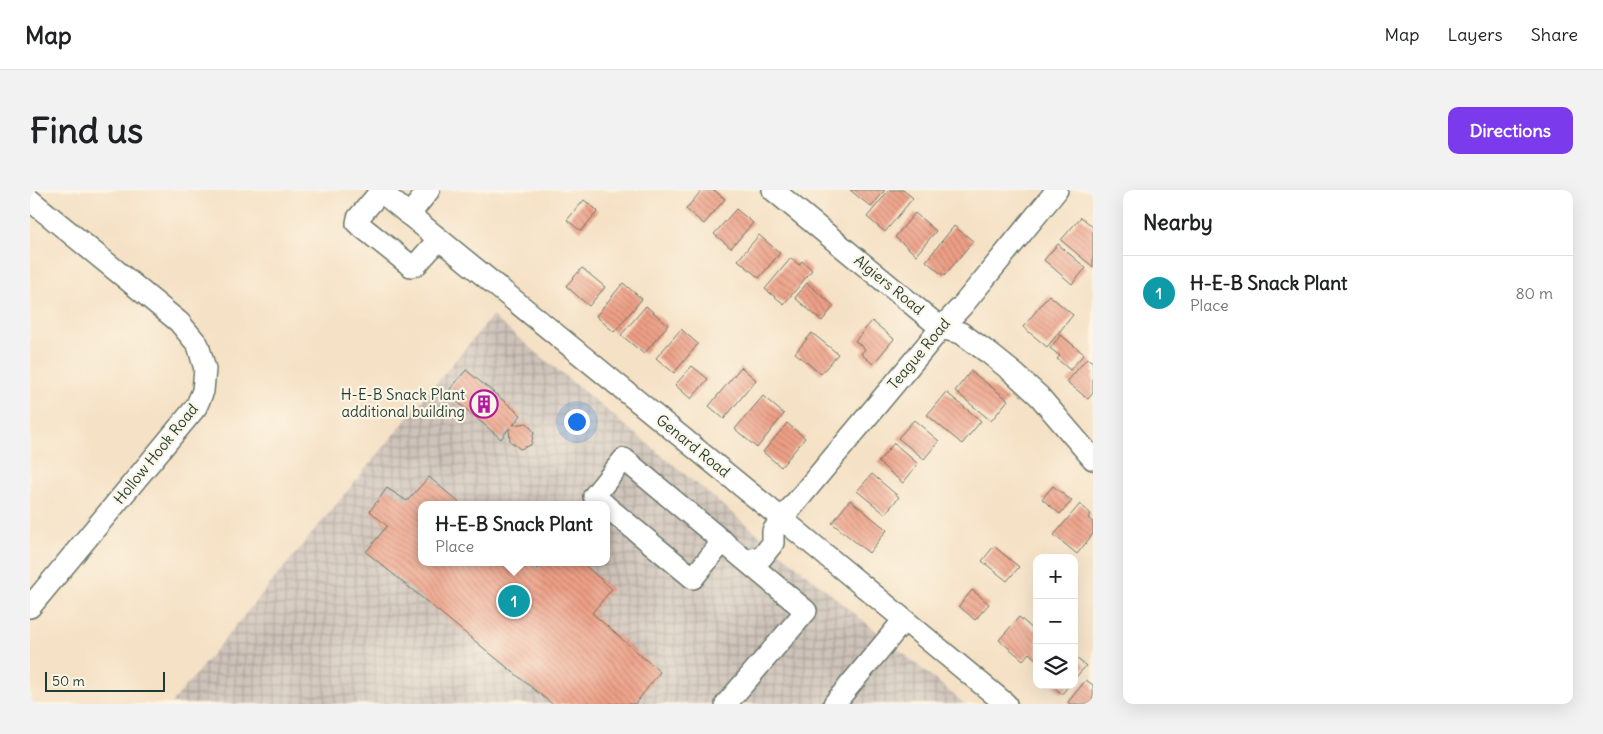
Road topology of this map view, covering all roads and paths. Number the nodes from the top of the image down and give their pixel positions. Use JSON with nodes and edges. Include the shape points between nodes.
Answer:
{"nodes":[{"id":1,"x":429,"y":190,"type":"edge"},
{"id":2,"x":773,"y":190,"type":"edge"},
{"id":3,"x":1056,"y":190,"type":"edge"},
{"id":4,"x":380,"y":191,"type":"edge"},
{"id":5,"x":30,"y":200,"type":"edge"},
{"id":6,"x":409,"y":215,"type":"junction"},
{"id":7,"x":439,"y":239,"type":"junction"},
{"id":8,"x":941,"y":328,"type":"junction"},
{"id":9,"x":1093,"y":459,"type":"edge"},
{"id":10,"x":601,"y":501,"type":"edge"},
{"id":11,"x":610,"y":508,"type":"edge"},
{"id":12,"x":778,"y":525,"type":"junction"},
{"id":13,"x":724,"y":541,"type":"junction"},
{"id":14,"x":750,"y":561,"type":"junction"},
{"id":15,"x":30,"y":607,"type":"edge"},
{"id":16,"x":904,"y":620,"type":"junction"},
{"id":17,"x":726,"y":704,"type":"edge"},
{"id":18,"x":834,"y":704,"type":"edge"},
{"id":19,"x":1006,"y":704,"type":"edge"}],
"edges":[{"from":1,"to":6,"type":"street"},
{"from":2,"to":8,"type":"street","name":"Algiers Road"},
{"from":3,"to":8,"type":"street","name":"Teague Road"},
{"from":4,"to":6,"type":"street","name":"Genard Road"},
{"from":4,"to":7,"type":"street","via":[[357,223],[410,266],[416,265]]},
{"from":5,"to":15,"type":"street","name":"Hollow Hook Road","via":[[179,322],[198,345],[205,369],[203,391],[196,408]]},
{"from":6,"to":7,"type":"street","name":"Genard Road"},
{"from":7,"to":12,"type":"street","name":"Genard Road"},
{"from":8,"to":9,"type":"street","name":"Algiers Road","via":[[961,334],[1014,374],[1038,396]]},
{"from":8,"to":12,"type":"street","name":"Teague Road"},
{"from":10,"to":13,"type":"street","via":[[594,496],[624,459]]},
{"from":11,"to":13,"type":"street","via":[[693,578]]},
{"from":12,"to":14,"type":"street","name":"Teague Road","via":[[773,543],[762,557]]},
{"from":12,"to":16,"type":"street","name":"Genard Road"},
{"from":13,"to":14,"type":"street"},
{"from":14,"to":17,"type":"street","via":[[806,610]]},
{"from":16,"to":18,"type":"street"},
{"from":16,"to":19,"type":"street","name":"Genard Road"}]}
